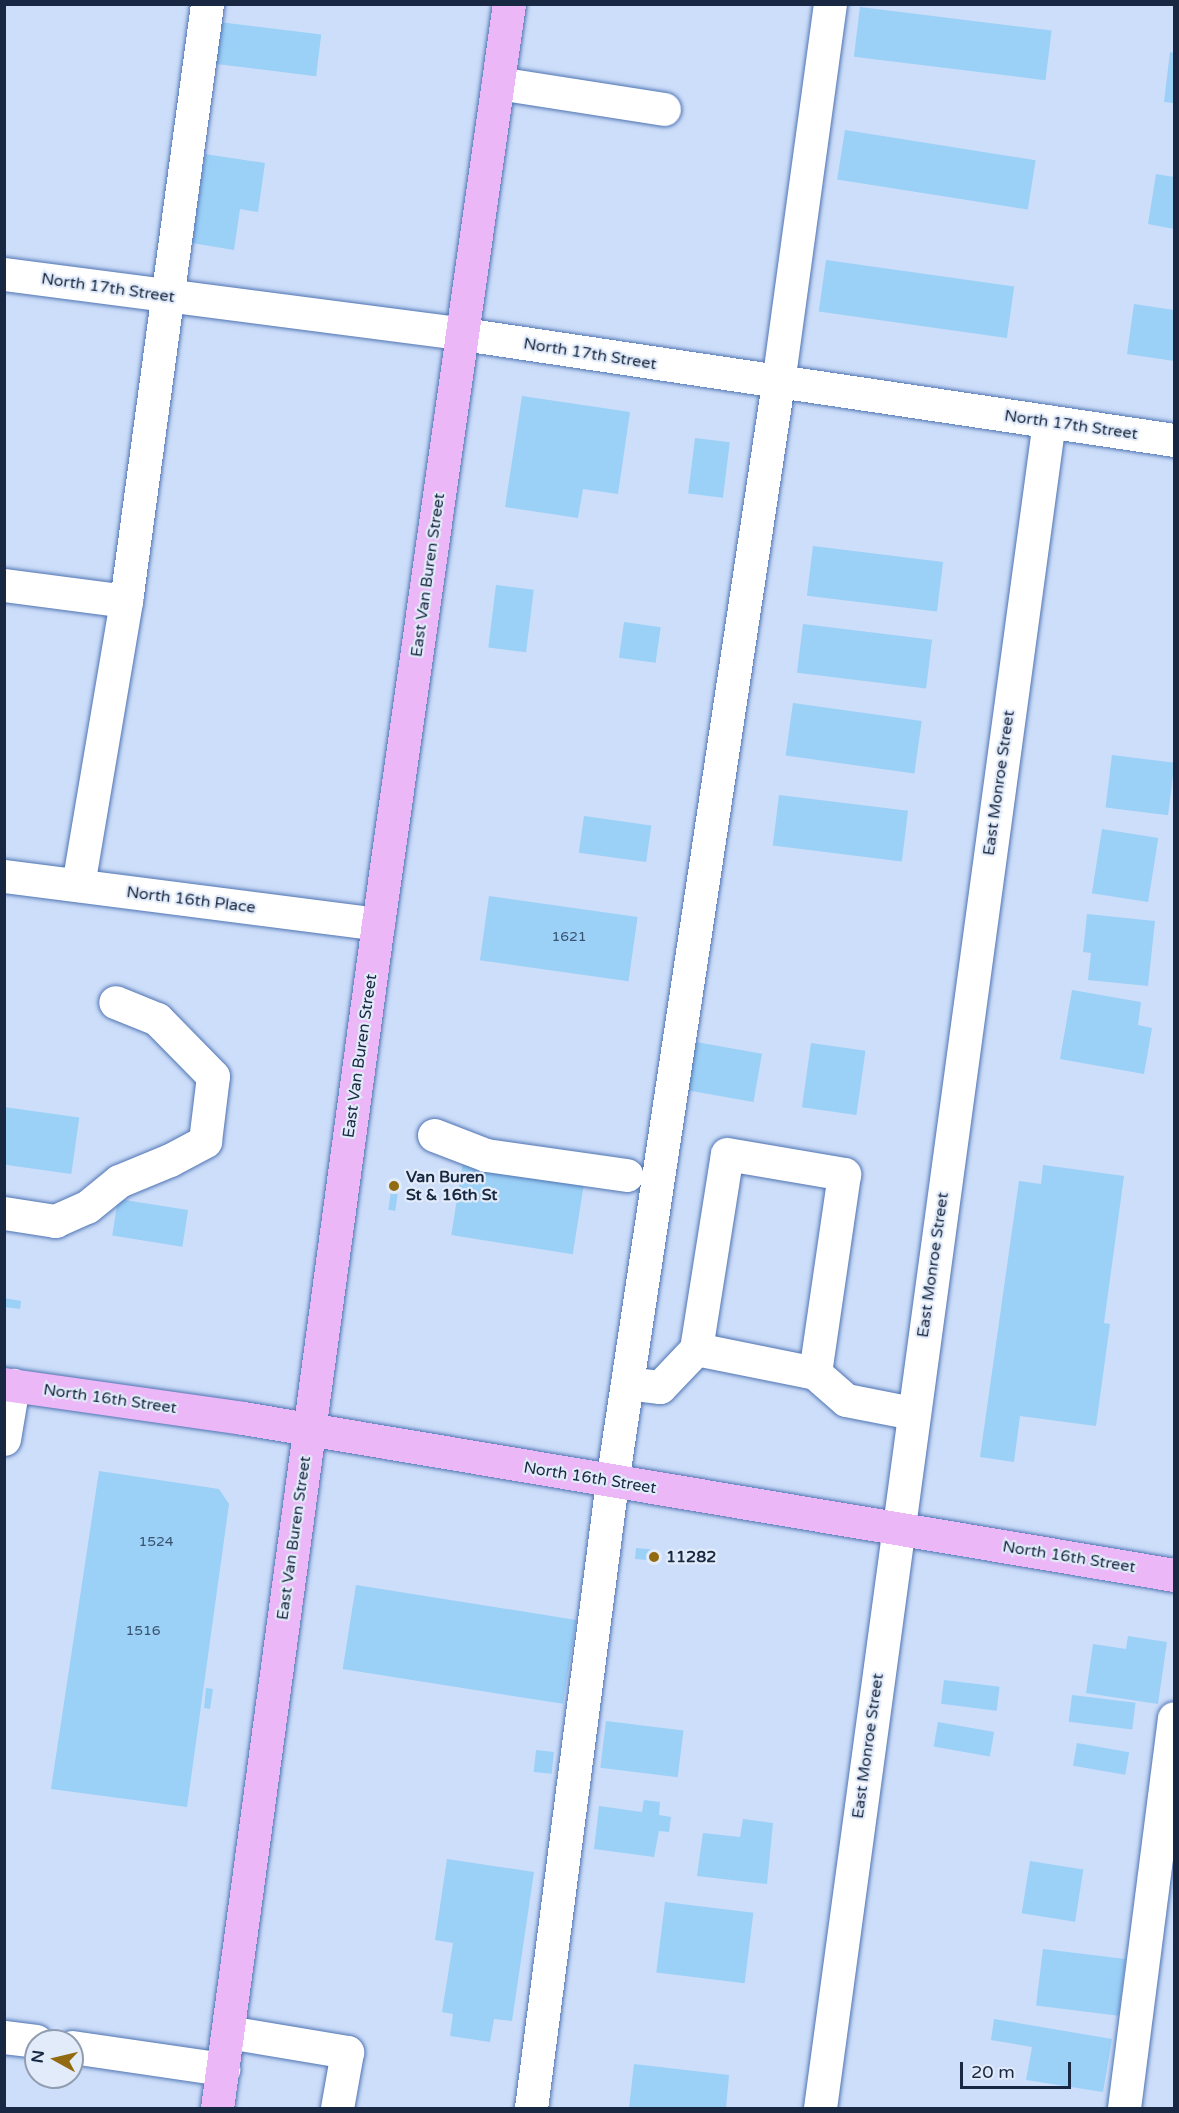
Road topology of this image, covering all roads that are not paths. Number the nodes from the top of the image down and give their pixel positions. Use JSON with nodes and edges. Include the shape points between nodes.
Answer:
{"nodes":[{"id":1,"x":207,"y":4,"type":"edge"},
{"id":2,"x":509,"y":4,"type":"edge"},
{"id":3,"x":830,"y":4,"type":"edge"},
{"id":4,"x":498,"y":83,"type":"junction"},
{"id":5,"x":664,"y":109,"type":"dead end"},
{"id":6,"x":4,"y":274,"type":"edge"},
{"id":7,"x":167,"y":297,"type":"junction"},
{"id":8,"x":464,"y":334,"type":"junction"},
{"id":9,"x":778,"y":383,"type":"junction"},
{"id":10,"x":1049,"y":421,"type":"junction"},
{"id":11,"x":1174,"y":440,"type":"edge"},
{"id":12,"x":4,"y":585,"type":"edge"},
{"id":13,"x":126,"y":601,"type":"junction"},
{"id":14,"x":4,"y":876,"type":"edge"},
{"id":15,"x":78,"y":885,"type":"junction"},
{"id":16,"x":378,"y":924,"type":"junction"},
{"id":17,"x":115,"y":1002,"type":"dead end"},
{"id":18,"x":434,"y":1135,"type":"dead end"},
{"id":19,"x":627,"y":1175,"type":"dead end"},
{"id":20,"x":4,"y":1213,"type":"edge"},
{"id":21,"x":696,"y":1349,"type":"junction"},
{"id":22,"x":815,"y":1373,"type":"junction"},
{"id":23,"x":627,"y":1383,"type":"junction"},
{"id":24,"x":9,"y":1385,"type":"edge"},
{"id":25,"x":912,"y":1413,"type":"junction"},
{"id":26,"x":309,"y":1429,"type":"junction"},
{"id":27,"x":4,"y":1439,"type":"edge"},
{"id":28,"x":612,"y":1482,"type":"junction"},
{"id":29,"x":897,"y":1529,"type":"junction"},
{"id":30,"x":1174,"y":1575,"type":"edge"},
{"id":31,"x":1174,"y":1718,"type":"edge"},
{"id":32,"x":228,"y":2032,"type":"junction"},
{"id":33,"x":4,"y":2037,"type":"edge"},
{"id":34,"x":24,"y":2040,"type":"edge"},
{"id":35,"x":84,"y":2049,"type":"edge"},
{"id":36,"x":223,"y":2069,"type":"junction"},
{"id":37,"x":217,"y":2109,"type":"edge"},
{"id":38,"x":337,"y":2109,"type":"edge"},
{"id":39,"x":531,"y":2109,"type":"edge"},
{"id":40,"x":820,"y":2109,"type":"edge"},
{"id":41,"x":1124,"y":2109,"type":"edge"}],
"edges":[{"from":1,"to":7,"type":"street"},
{"from":2,"to":4,"type":"main road","name":"East Van Buren Street"},
{"from":3,"to":9,"type":"street"},
{"from":4,"to":5,"type":"street"},
{"from":4,"to":8,"type":"main road","name":"East Van Buren Street"},
{"from":6,"to":7,"type":"street","name":"North 17th Street"},
{"from":7,"to":8,"type":"street","name":"North 17th Street"},
{"from":7,"to":13,"type":"street"},
{"from":8,"to":9,"type":"street","name":"North 17th Street"},
{"from":8,"to":16,"type":"main road","name":"East Van Buren Street"},
{"from":9,"to":10,"type":"street","name":"North 17th Street"},
{"from":9,"to":23,"type":"street"},
{"from":10,"to":11,"type":"street","name":"North 17th Street"},
{"from":10,"to":25,"type":"street","name":"East Monroe Street"},
{"from":12,"to":13,"type":"street"},
{"from":13,"to":15,"type":"street"},
{"from":14,"to":15,"type":"street","name":"North 16th Place"},
{"from":15,"to":16,"type":"street","name":"North 16th Place"},
{"from":16,"to":26,"type":"main road","name":"East Van Buren Street"},
{"from":17,"to":20,"type":"street","via":[[157,1019],[213,1076],[205,1141],[119,1181],[87,1207],[56,1221]]},
{"from":18,"to":19,"type":"street","via":[[486,1155]]},
{"from":21,"to":22,"type":"street"},
{"from":21,"to":22,"type":"street","via":[[727,1154],[844,1174]]},
{"from":21,"to":23,"type":"street","via":[[660,1387]]},
{"from":22,"to":25,"type":"street","via":[[846,1400]]},
{"from":23,"to":28,"type":"street"},
{"from":24,"to":26,"type":"main road","name":"North 16th Street"},
{"from":24,"to":27,"type":"street"},
{"from":25,"to":29,"type":"street","name":"East Monroe Street"},
{"from":26,"to":28,"type":"main road","name":"North 16th Street"},
{"from":26,"to":32,"type":"main road","name":"East Van Buren Street"},
{"from":28,"to":29,"type":"main road","name":"North 16th Street"},
{"from":28,"to":39,"type":"street"},
{"from":29,"to":30,"type":"main road","name":"North 16th Street"},
{"from":29,"to":40,"type":"street","name":"East Monroe Street"},
{"from":31,"to":41,"type":"street"},
{"from":32,"to":36,"type":"main road","name":"East Van Buren Street"},
{"from":32,"to":38,"type":"street","via":[[347,2052]]},
{"from":33,"to":34,"type":"street"},
{"from":35,"to":36,"type":"street"},
{"from":36,"to":37,"type":"main road","name":"East Van Buren Street"}]}
